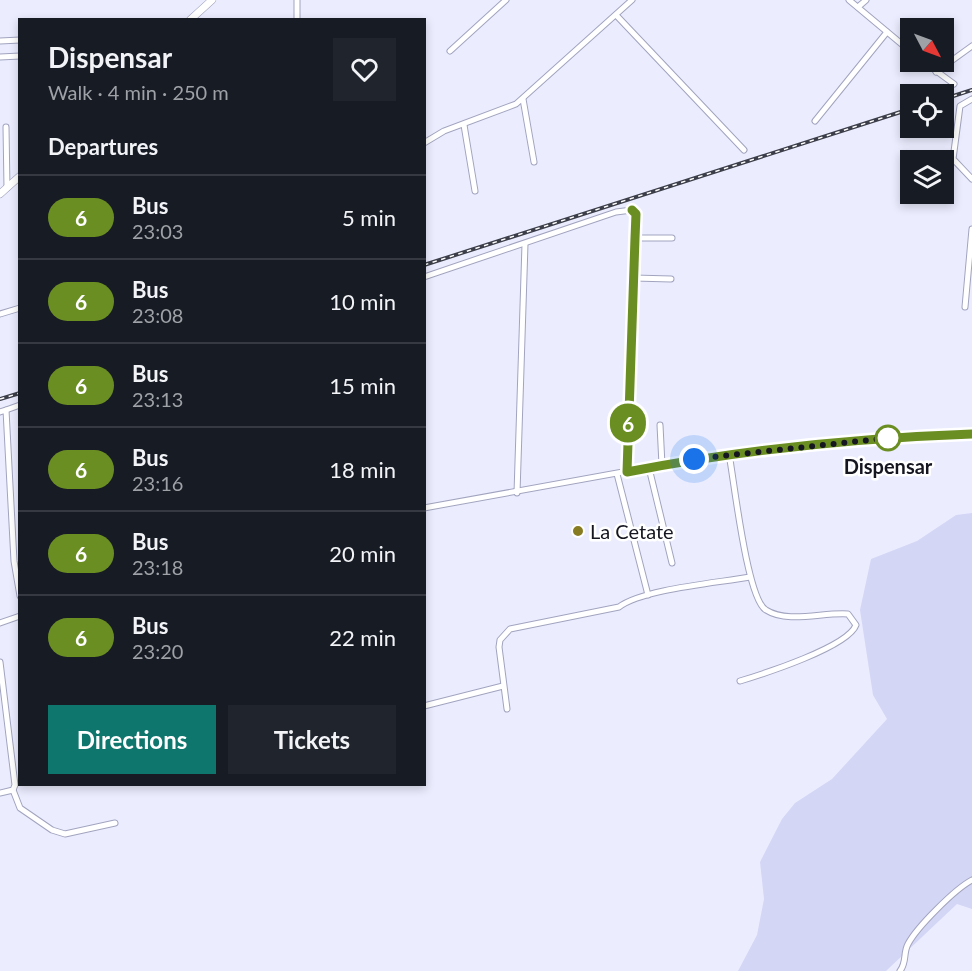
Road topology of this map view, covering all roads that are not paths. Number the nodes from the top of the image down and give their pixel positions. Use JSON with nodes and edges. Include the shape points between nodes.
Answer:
{"nodes":[{"id":1,"x":212,"y":0,"type":"edge"},
{"id":2,"x":297,"y":0,"type":"edge"},
{"id":3,"x":506,"y":0,"type":"edge"},
{"id":4,"x":632,"y":0,"type":"edge"},
{"id":5,"x":849,"y":0,"type":"edge"},
{"id":6,"x":866,"y":0,"type":"edge"},
{"id":7,"x":858,"y":7,"type":"junction"},
{"id":8,"x":616,"y":15,"type":"junction"},
{"id":9,"x":192,"y":18,"type":"edge"},
{"id":10,"x":297,"y":18,"type":"edge"},
{"id":11,"x":887,"y":32,"type":"junction"},
{"id":12,"x":18,"y":40,"type":"edge"},
{"id":13,"x":0,"y":41,"type":"edge"},
{"id":14,"x":900,"y":43,"type":"edge"},
{"id":15,"x":972,"y":46,"type":"edge"},
{"id":16,"x":450,"y":51,"type":"dead end"},
{"id":17,"x":18,"y":56,"type":"edge"},
{"id":18,"x":0,"y":57,"type":"edge"},
{"id":19,"x":954,"y":59,"type":"edge"},
{"id":20,"x":936,"y":72,"type":"edge"},
{"id":21,"x":954,"y":84,"type":"dead end"},
{"id":22,"x":523,"y":99,"type":"junction"},
{"id":23,"x":972,"y":99,"type":"edge"},
{"id":24,"x":815,"y":121,"type":"dead end"},
{"id":25,"x":464,"y":125,"type":"junction"},
{"id":26,"x":6,"y":127,"type":"dead end"},
{"id":27,"x":426,"y":142,"type":"edge"},
{"id":28,"x":744,"y":150,"type":"dead end"},
{"id":29,"x":534,"y":162,"type":"dead end"},
{"id":30,"x":18,"y":178,"type":"edge"},
{"id":31,"x":972,"y":179,"type":"edge"},
{"id":32,"x":7,"y":188,"type":"junction"},
{"id":33,"x":475,"y":191,"type":"dead end"},
{"id":34,"x":0,"y":194,"type":"edge"},
{"id":35,"x":972,"y":229,"type":"edge"},
{"id":36,"x":635,"y":238,"type":"junction"},
{"id":37,"x":672,"y":238,"type":"dead end"},
{"id":38,"x":525,"y":244,"type":"junction"},
{"id":39,"x":426,"y":277,"type":"edge"},
{"id":40,"x":634,"y":278,"type":"junction"},
{"id":41,"x":671,"y":279,"type":"dead end"},
{"id":42,"x":965,"y":307,"type":"dead end"},
{"id":43,"x":18,"y":309,"type":"edge"},
{"id":44,"x":0,"y":314,"type":"edge"},
{"id":45,"x":18,"y":406,"type":"edge"},
{"id":46,"x":3,"y":411,"type":"edge"},
{"id":47,"x":660,"y":425,"type":"dead end"},
{"id":48,"x":972,"y":434,"type":"edge"},
{"id":49,"x":729,"y":454,"type":"junction"},
{"id":50,"x":662,"y":465,"type":"junction"},
{"id":51,"x":650,"y":468,"type":"junction"},
{"id":52,"x":627,"y":472,"type":"junction"},
{"id":53,"x":617,"y":474,"type":"junction"},
{"id":54,"x":517,"y":493,"type":"junction"},
{"id":55,"x":426,"y":508,"type":"edge"},
{"id":56,"x":672,"y":563,"type":"dead end"},
{"id":57,"x":750,"y":577,"type":"junction"},
{"id":58,"x":18,"y":584,"type":"edge"},
{"id":59,"x":648,"y":595,"type":"junction"},
{"id":60,"x":18,"y":617,"type":"edge"},
{"id":61,"x":0,"y":623,"type":"edge"},
{"id":62,"x":0,"y":662,"type":"edge"},
{"id":63,"x":740,"y":681,"type":"dead end"},
{"id":64,"x":503,"y":686,"type":"junction"},
{"id":65,"x":426,"y":705,"type":"edge"},
{"id":66,"x":507,"y":709,"type":"dead end"},
{"id":67,"x":16,"y":768,"type":"edge"},
{"id":68,"x":13,"y":790,"type":"junction"},
{"id":69,"x":0,"y":794,"type":"edge"},
{"id":70,"x":115,"y":823,"type":"dead end"},
{"id":71,"x":972,"y":880,"type":"edge"},
{"id":72,"x":900,"y":971,"type":"edge"}],
"edges":[{"from":1,"to":9,"type":"main road"},
{"from":2,"to":10,"type":"street"},
{"from":3,"to":16,"type":"street"},
{"from":4,"to":8,"type":"street"},
{"from":5,"to":7,"type":"street"},
{"from":6,"to":7,"type":"street"},
{"from":7,"to":11,"type":"street"},
{"from":8,"to":22,"type":"street"},
{"from":8,"to":28,"type":"street"},
{"from":11,"to":14,"type":"street"},
{"from":11,"to":24,"type":"street"},
{"from":12,"to":13,"type":"street"},
{"from":15,"to":19,"type":"street"},
{"from":17,"to":18,"type":"street"},
{"from":20,"to":21,"type":"street"},
{"from":22,"to":25,"type":"street"},
{"from":22,"to":29,"type":"street"},
{"from":23,"to":31,"type":"street","via":[[960,106],[957,114],[953,159]]},
{"from":25,"to":27,"type":"street"},
{"from":25,"to":33,"type":"street"},
{"from":26,"to":32,"type":"street"},
{"from":30,"to":32,"type":"main road"},
{"from":32,"to":34,"type":"main road"},
{"from":35,"to":42,"type":"street"},
{"from":36,"to":37,"type":"street"},
{"from":36,"to":38,"type":"street","via":[[636,214],[632,210]]},
{"from":36,"to":40,"type":"street"},
{"from":38,"to":39,"type":"street"},
{"from":38,"to":54,"type":"street"},
{"from":40,"to":41,"type":"street"},
{"from":40,"to":52,"type":"street"},
{"from":43,"to":44,"type":"street"},
{"from":45,"to":46,"type":"street"},
{"from":46,"to":58,"type":"street"},
{"from":47,"to":50,"type":"street"},
{"from":48,"to":49,"type":"street","via":[[902,436]]},
{"from":49,"to":50,"type":"street"},
{"from":49,"to":57,"type":"street"},
{"from":50,"to":51,"type":"street"},
{"from":51,"to":52,"type":"street"},
{"from":51,"to":56,"type":"street"},
{"from":52,"to":53,"type":"street"},
{"from":53,"to":54,"type":"street"},
{"from":53,"to":59,"type":"street"},
{"from":54,"to":55,"type":"street"},
{"from":57,"to":59,"type":"street"},
{"from":57,"to":63,"type":"street","via":[[759,604],[766,610],[798,616],[848,614],[856,625],[848,635],[807,658]]},
{"from":59,"to":64,"type":"street","via":[[610,609],[510,629],[499,647]]},
{"from":60,"to":61,"type":"street"},
{"from":62,"to":67,"type":"street"},
{"from":64,"to":65,"type":"street"},
{"from":64,"to":66,"type":"street"},
{"from":67,"to":68,"type":"street"},
{"from":68,"to":69,"type":"street"},
{"from":68,"to":70,"type":"street","via":[[20,808],[52,830],[65,834]]},
{"from":71,"to":72,"type":"street","via":[[953,892],[907,945],[905,964]]}]}
